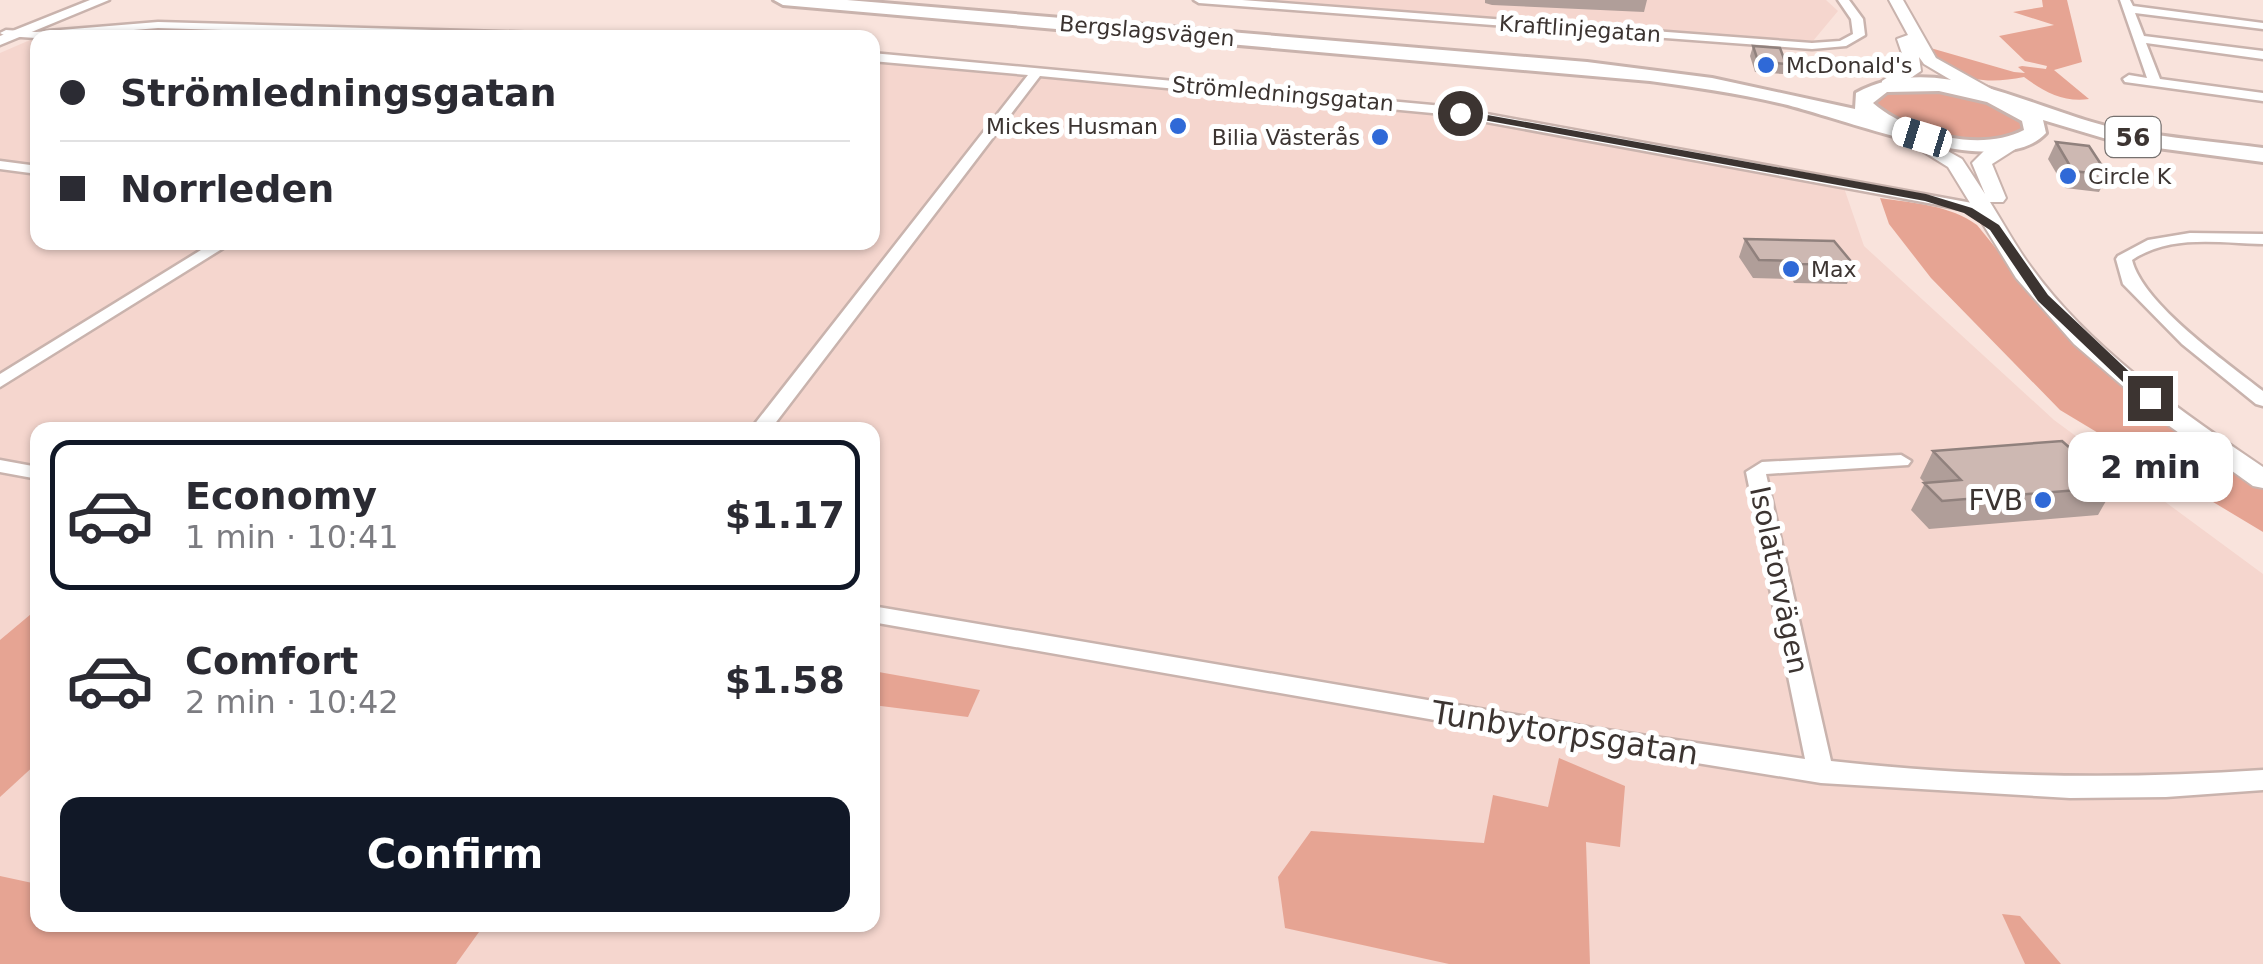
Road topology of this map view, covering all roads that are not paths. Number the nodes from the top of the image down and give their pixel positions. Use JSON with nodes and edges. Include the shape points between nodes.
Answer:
{"nodes":[{"id":1,"x":87,"y":0,"type":"edge"},
{"id":2,"x":102,"y":0,"type":"edge"},
{"id":3,"x":783,"y":0,"type":"edge"},
{"id":4,"x":1199,"y":0,"type":"edge"},
{"id":5,"x":1843,"y":0,"type":"edge"},
{"id":6,"x":1886,"y":0,"type":"edge"},
{"id":7,"x":1896,"y":0,"type":"edge"},
{"id":8,"x":2127,"y":5,"type":"edge"},
{"id":9,"x":2263,"y":26,"type":"edge"},
{"id":10,"x":94,"y":30,"type":"edge"},
{"id":11,"x":349,"y":30,"type":"edge"},
{"id":12,"x":12,"y":33,"type":"edge"},
{"id":13,"x":2140,"y":39,"type":"junction"},
{"id":14,"x":2263,"y":55,"type":"edge"},
{"id":15,"x":880,"y":58,"type":"edge"},
{"id":16,"x":1510,"y":62,"type":"junction"},
{"id":17,"x":1037,"y":72,"type":"junction"},
{"id":18,"x":2129,"y":79,"type":"dead end"},
{"id":19,"x":2154,"y":82,"type":"junction"},
{"id":20,"x":1885,"y":86,"type":"junction"},
{"id":21,"x":2263,"y":96,"type":"edge"},
{"id":22,"x":1998,"y":99,"type":"junction"},
{"id":23,"x":1897,"y":129,"type":"junction"},
{"id":24,"x":2013,"y":143,"type":"junction"},
{"id":25,"x":2263,"y":158,"type":"edge"},
{"id":26,"x":0,"y":166,"type":"edge"},
{"id":27,"x":30,"y":169,"type":"edge"},
{"id":28,"x":1994,"y":216,"type":"junction"},
{"id":29,"x":2263,"y":238,"type":"edge"},
{"id":30,"x":213,"y":250,"type":"edge"},
{"id":31,"x":0,"y":382,"type":"edge"},
{"id":32,"x":2263,"y":400,"type":"edge"},
{"id":33,"x":766,"y":422,"type":"edge"},
{"id":34,"x":1901,"y":461,"type":"dead end"},
{"id":35,"x":0,"y":466,"type":"edge"},
{"id":36,"x":2263,"y":470,"type":"edge"},
{"id":37,"x":30,"y":472,"type":"edge"},
{"id":38,"x":2263,"y":480,"type":"edge"},
{"id":39,"x":880,"y":615,"type":"edge"},
{"id":40,"x":1821,"y":773,"type":"junction"},
{"id":41,"x":2263,"y":780,"type":"edge"}],
"edges":[{"from":1,"to":12,"type":"street"},
{"from":2,"to":12,"type":"street"},
{"from":3,"to":16,"type":"highway","name":"Bergslagsvägen","number":"56"},
{"from":4,"to":5,"type":"street","name":"Kraftlinjegatan","via":[[1812,46],[1842,44],[1858,35],[1857,19]]},
{"from":6,"to":20,"type":"main road","via":[[1916,62],[1910,73]]},
{"from":7,"to":22,"type":"main road","via":[[1930,61]]},
{"from":8,"to":9,"type":"street"},
{"from":8,"to":13,"type":"street"},
{"from":10,"to":11,"type":"street"},
{"from":13,"to":14,"type":"street"},
{"from":13,"to":19,"type":"street"},
{"from":15,"to":17,"type":"street","name":"Strömledningsgatan"},
{"from":16,"to":20,"type":"highway","name":"Bergslagsvägen","number":"56","via":[[1788,91]]},
{"from":16,"to":23,"type":"highway","name":"Bergslagsvägen","number":"56","via":[[1755,92]]},
{"from":17,"to":28,"type":"street","name":"Strömledningsgatan","via":[[1429,108]]},
{"from":17,"to":33,"type":"street"},
{"from":18,"to":19,"type":"street"},
{"from":19,"to":21,"type":"street"},
{"from":20,"to":22,"type":"highway","number":"56","via":[[1936,84]]},
{"from":20,"to":23,"type":"highway","via":[[1866,94],[1863,105]]},
{"from":22,"to":24,"type":"highway","via":[[2036,126]]},
{"from":22,"to":25,"type":"highway","number":"56","via":[[2120,136]]},
{"from":23,"to":24,"type":"highway","number":"56","via":[[1969,145]]},
{"from":23,"to":28,"type":"main road","via":[[1956,163]]},
{"from":24,"to":25,"type":"highway","number":"56","via":[[2103,140]]},
{"from":24,"to":28,"type":"main road","via":[[1982,163]]},
{"from":26,"to":27,"type":"street"},
{"from":28,"to":36,"type":"main road","via":[[2063,304],[2132,374]]},
{"from":28,"to":38,"type":"main road","via":[[2043,298],[2122,377]]},
{"from":29,"to":32,"type":"street","via":[[2163,241],[2136,248],[2124,260],[2129,282]]},
{"from":30,"to":31,"type":"street"},
{"from":34,"to":40,"type":"street","name":"Isolatorvägen","via":[[1756,472]]},
{"from":35,"to":37,"type":"street"},
{"from":39,"to":40,"type":"street","name":"Tunbytorpsgatan"},
{"from":40,"to":41,"type":"street","name":"Tunbytorpsgatan","via":[[2054,790]]}]}
